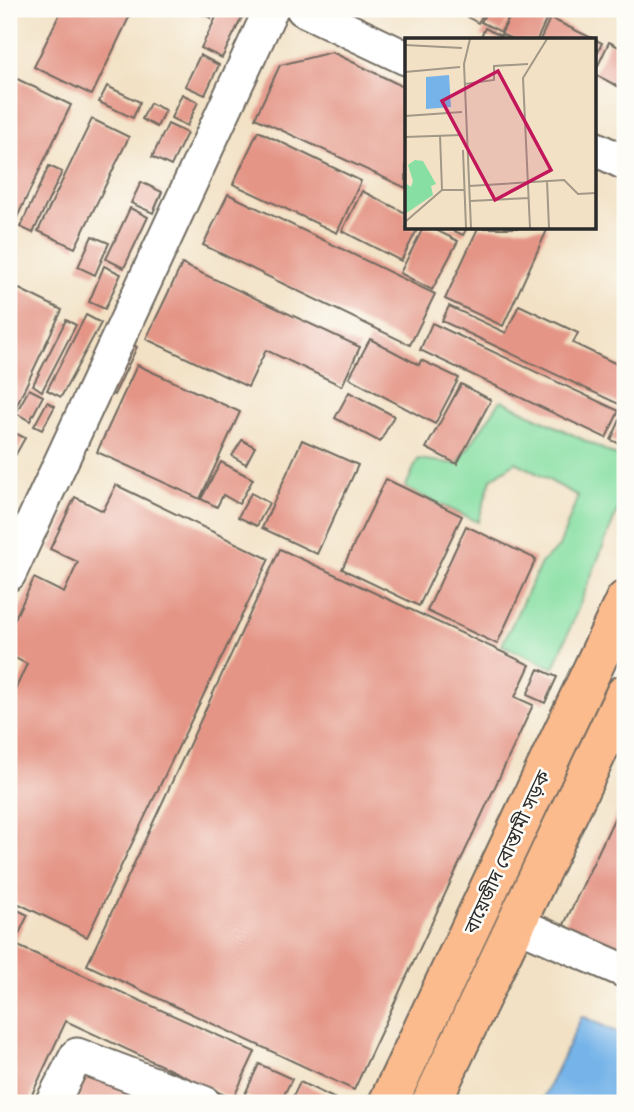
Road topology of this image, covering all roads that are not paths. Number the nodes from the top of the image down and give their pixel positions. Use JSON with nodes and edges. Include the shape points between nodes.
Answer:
{"nodes":[{"id":1,"x":271,"y":9,"type":"edge"},
{"id":2,"x":303,"y":9,"type":"edge"},
{"id":3,"x":405,"y":57,"type":"edge"},
{"id":4,"x":596,"y":149,"type":"edge"},
{"id":5,"x":625,"y":163,"type":"edge"},
{"id":6,"x":9,"y":574,"type":"edge"},
{"id":7,"x":625,"y":600,"type":"edge"},
{"id":8,"x":621,"y":715,"type":"edge"},
{"id":9,"x":514,"y":923,"type":"junction"},
{"id":10,"x":625,"y":971,"type":"edge"},
{"id":11,"x":52,"y":1103,"type":"edge"},
{"id":12,"x":204,"y":1103,"type":"edge"},
{"id":13,"x":388,"y":1103,"type":"edge"},
{"id":14,"x":431,"y":1103,"type":"edge"}],
"edges":[{"from":1,"to":6,"type":"street"},
{"from":2,"to":3,"type":"street"},
{"from":4,"to":5,"type":"street"},
{"from":7,"to":13,"type":"main road","name":"বায়েজীদ বোস্তামী সড়ক"},
{"from":8,"to":9,"type":"main road","name":"বায়েজীদ বোস্তামী সড়ক"},
{"from":9,"to":10,"type":"street"},
{"from":9,"to":14,"type":"main road","name":"বায়েজীদ বোস্তামী সড়ক"},
{"from":11,"to":12,"type":"street","via":[[77,1055]]}]}
